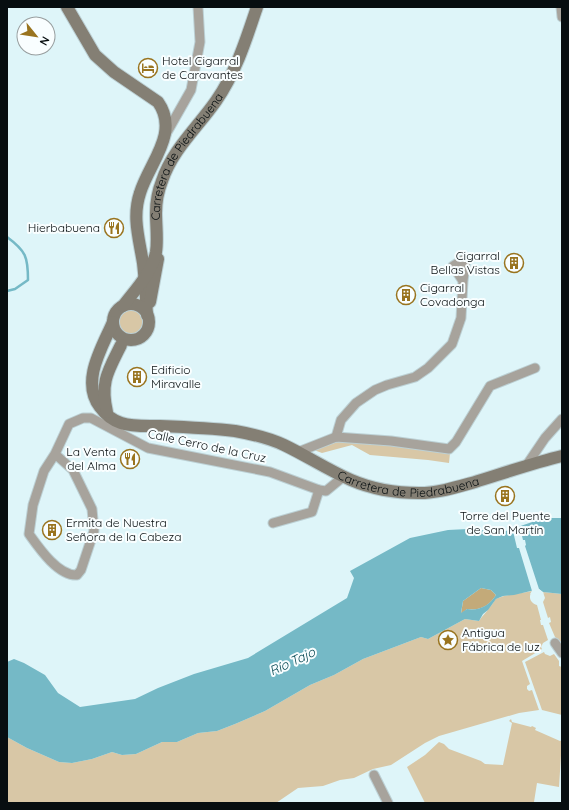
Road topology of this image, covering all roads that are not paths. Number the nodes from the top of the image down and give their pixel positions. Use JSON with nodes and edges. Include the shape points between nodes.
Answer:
{"nodes":[{"id":1,"x":68,"y":7,"type":"edge"},
{"id":2,"x":198,"y":7,"type":"edge"},
{"id":3,"x":257,"y":7,"type":"edge"},
{"id":4,"x":561,"y":7,"type":"edge"},
{"id":5,"x":562,"y":18,"type":"edge"},
{"id":6,"x":166,"y":134,"type":"junction"},
{"id":7,"x":157,"y":244,"type":"junction"},
{"id":8,"x":140,"y":248,"type":"junction"},
{"id":9,"x":144,"y":278,"type":"junction"},
{"id":10,"x":463,"y":281,"type":"dead end"},
{"id":11,"x":123,"y":306,"type":"junction"},
{"id":12,"x":147,"y":315,"type":"junction"},
{"id":13,"x":113,"y":322,"type":"junction"},
{"id":14,"x":125,"y":342,"type":"junction"},
{"id":15,"x":95,"y":364,"type":"junction"},
{"id":16,"x":535,"y":368,"type":"dead end"},
{"id":17,"x":108,"y":415,"type":"junction"},
{"id":18,"x":562,"y":419,"type":"edge"},
{"id":19,"x":134,"y":425,"type":"junction"},
{"id":20,"x":336,"y":437,"type":"junction"},
{"id":21,"x":130,"y":438,"type":"junction"},
{"id":22,"x":298,"y":452,"type":"junction"},
{"id":23,"x":55,"y":454,"type":"junction"},
{"id":24,"x":562,"y":456,"type":"edge"},
{"id":25,"x":526,"y":466,"type":"junction"},
{"id":26,"x":343,"y":477,"type":"junction"},
{"id":27,"x":319,"y":490,"type":"junction"},
{"id":28,"x":273,"y":523,"type":"dead end"},
{"id":29,"x":555,"y":643,"type":"dead end"},
{"id":30,"x":562,"y":653,"type":"edge"},
{"id":31,"x":374,"y":775,"type":"dead end"},
{"id":32,"x":388,"y":803,"type":"edge"}],
"edges":[{"from":1,"to":6,"type":"main road","via":[[95,55],[114,72],[158,102],[166,117]]},
{"from":2,"to":6,"type":"street","via":[[200,42],[194,72],[185,88],[181,108]]},
{"from":3,"to":7,"type":"main road","name":"Carretera de Piedrabuena","via":[[243,50],[227,83],[166,170],[157,201]]},
{"from":4,"to":5,"type":"street"},
{"from":6,"to":8,"type":"main road","via":[[137,201],[136,218]]},
{"from":7,"to":9,"type":"main road","name":"Carretera de Piedrabuena","via":[[154,261]]},
{"from":7,"to":12,"type":"main road","name":"Carretera de Piedrabuena","via":[[158,265]]},
{"from":8,"to":9,"type":"main road"},
{"from":8,"to":11,"type":"main road","via":[[135,280],[123,300]]},
{"from":9,"to":11,"type":"main road","name":"Carretera de Piedrabuena"},
{"from":9,"to":12,"type":"main road"},
{"from":10,"to":20,"type":"street","via":[[461,318],[452,344],[415,377],[375,390],[356,403],[341,420]]},
{"from":11,"to":12,"type":"main road","via":[[134,304]]},
{"from":11,"to":13,"type":"main road","name":"Carretera de Piedrabuena","via":[[116,313]]},
{"from":12,"to":14,"type":"main road","name":"Carretera de Piedrabuena","via":[[149,325],[144,334]]},
{"from":13,"to":14,"type":"main road","via":[[116,332]]},
{"from":13,"to":15,"type":"main road","name":"Carretera de Piedrabuena"},
{"from":14,"to":15,"type":"main road","name":"Carretera de Piedrabuena","via":[[112,349]]},
{"from":14,"to":17,"type":"main road","via":[[106,376],[104,398]]},
{"from":15,"to":17,"type":"main road","via":[[92,376],[93,391],[98,405]]},
{"from":16,"to":20,"type":"street","via":[[490,386],[456,442],[449,449]]},
{"from":17,"to":19,"type":"main road","via":[[120,423]]},
{"from":18,"to":25,"type":"street"},
{"from":19,"to":21,"type":"street"},
{"from":19,"to":22,"type":"main road","name":"Carretera de Piedrabuena","via":[[236,431],[267,439]]},
{"from":20,"to":22,"type":"street"},
{"from":21,"to":23,"type":"street","name":"Calle Cerro de la Cruz","via":[[90,418],[83,418],[69,424]]},
{"from":21,"to":27,"type":"street","name":"Calle Cerro de la Cruz","via":[[148,448],[270,472]]},
{"from":22,"to":26,"type":"main road","name":"Carretera de Piedrabuena"},
{"from":23,"to":23,"type":"street","via":[[74,470],[92,509],[94,531],[77,575],[56,566],[44,555],[29,534],[33,505],[44,471]]},
{"from":24,"to":25,"type":"main road","name":"Carretera de Piedrabuena"},
{"from":25,"to":26,"type":"main road","name":"Carretera de Piedrabuena","via":[[455,488],[420,493],[374,488]]},
{"from":26,"to":27,"type":"street","via":[[326,491]]},
{"from":27,"to":28,"type":"street","via":[[312,512]]},
{"from":29,"to":30,"type":"street"},
{"from":31,"to":32,"type":"street"}]}
